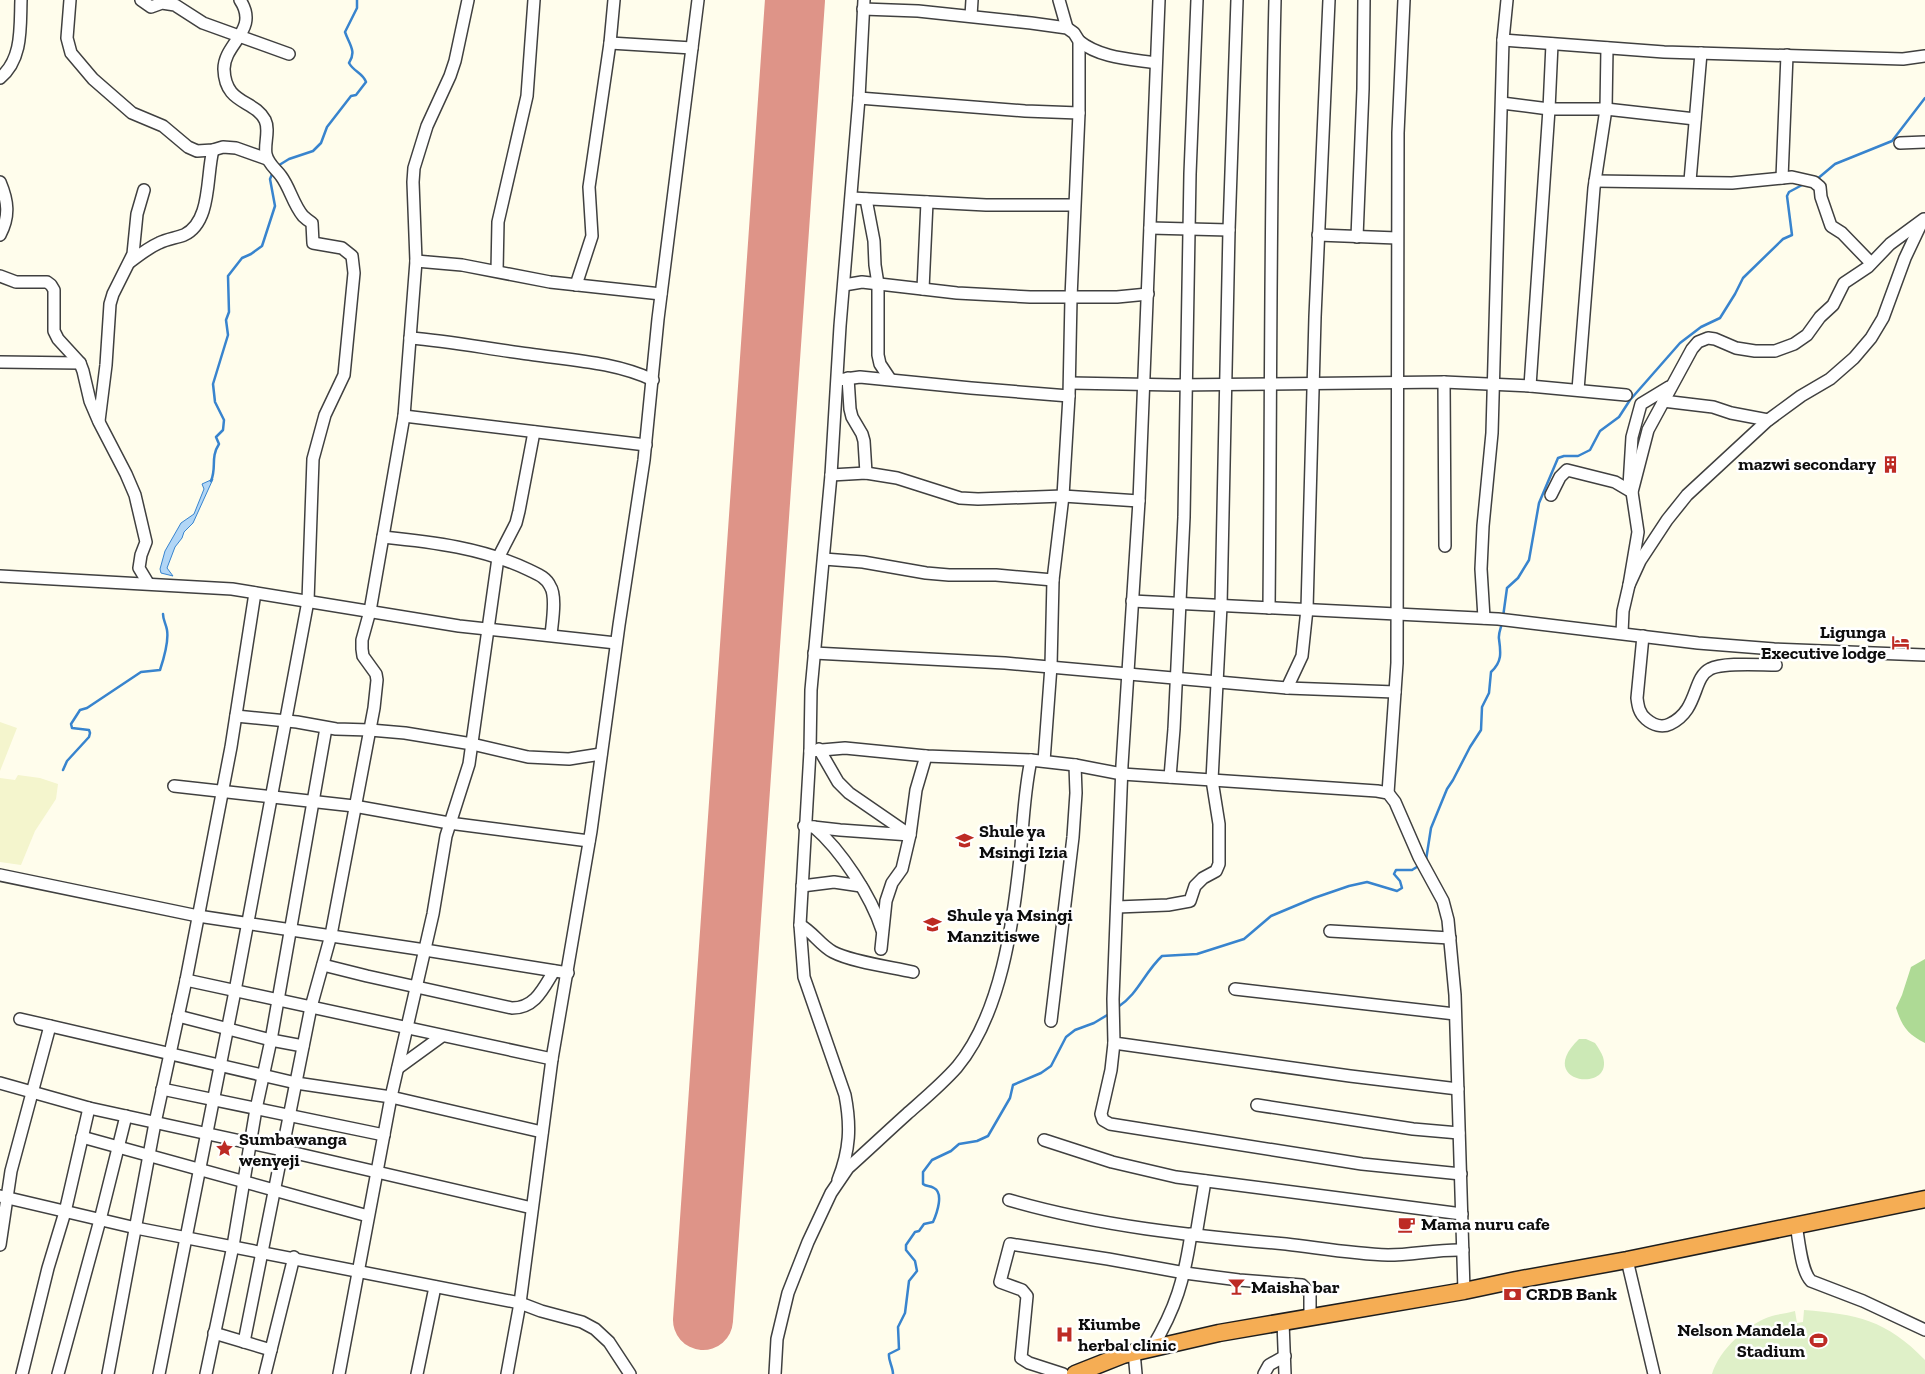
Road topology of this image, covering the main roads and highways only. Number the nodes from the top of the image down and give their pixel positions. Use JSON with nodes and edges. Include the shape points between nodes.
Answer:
{"nodes":[{"id":1,"x":1925,"y":1199,"type":"edge"},
{"id":2,"x":1075,"y":1374,"type":"edge"}],
"edges":[{"from":1,"to":2,"type":"highway","via":[[1464,1291],[1219,1333],[1134,1352]]}]}
